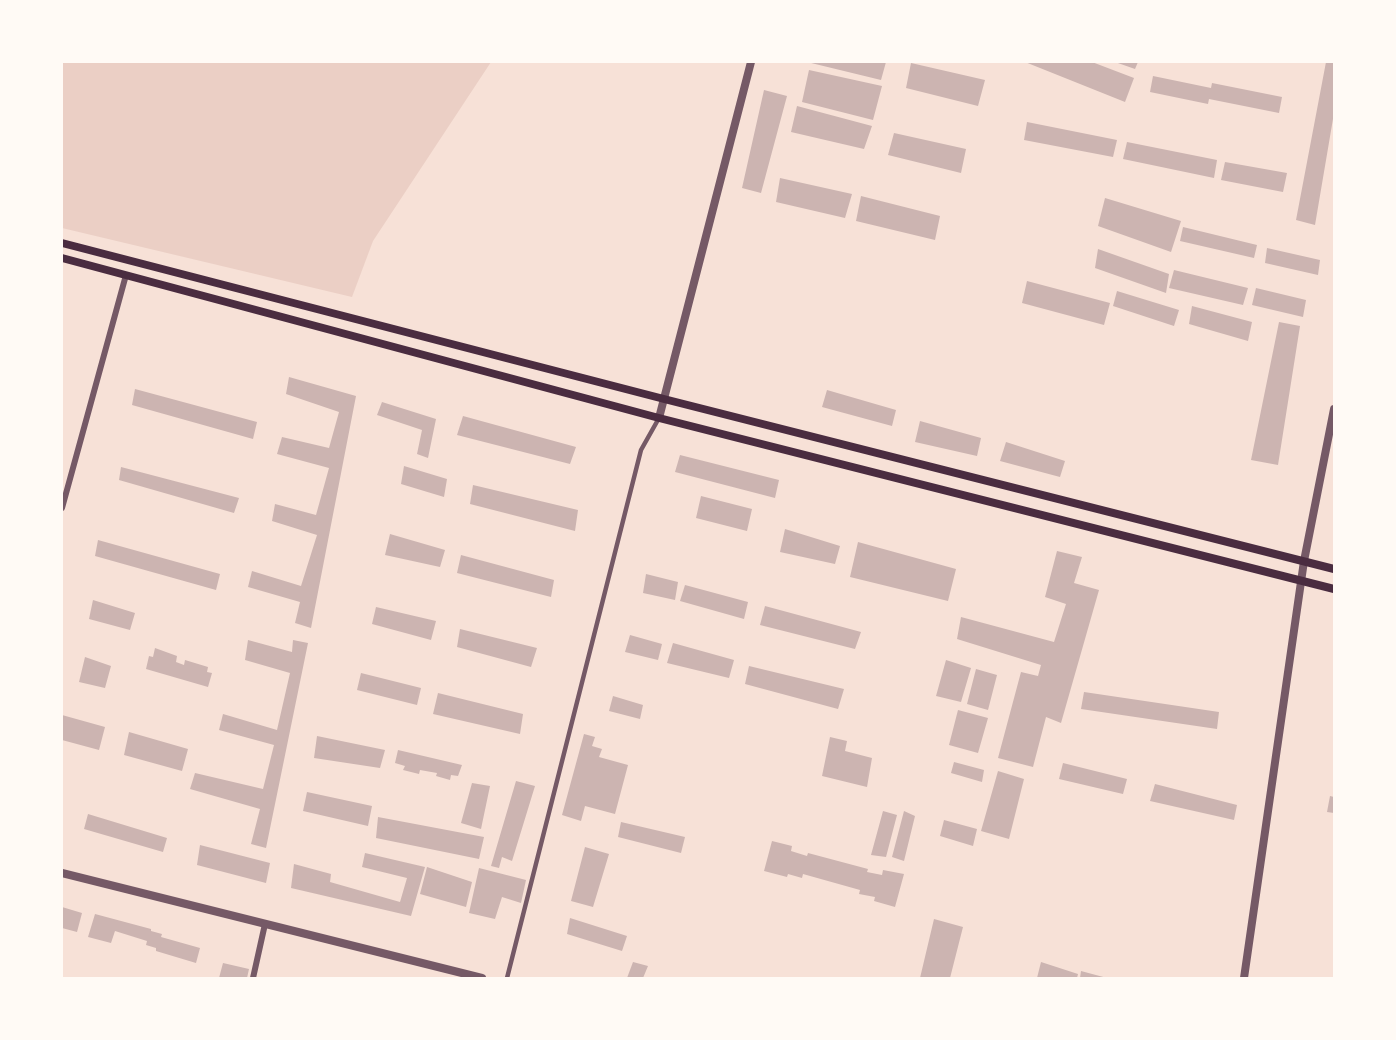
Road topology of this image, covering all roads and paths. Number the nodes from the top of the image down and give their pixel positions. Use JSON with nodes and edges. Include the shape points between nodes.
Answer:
{"nodes":[{"id":1,"x":750,"y":62,"type":"edge"},
{"id":2,"x":62,"y":243,"type":"edge"},
{"id":3,"x":62,"y":258,"type":"edge"},
{"id":4,"x":126,"y":275,"type":"junction"},
{"id":5,"x":664,"y":399,"type":"junction"},
{"id":6,"x":1335,"y":409,"type":"edge"},
{"id":7,"x":659,"y":418,"type":"junction"},
{"id":8,"x":62,"y":508,"type":"edge"},
{"id":9,"x":1304,"y":561,"type":"junction"},
{"id":10,"x":1335,"y":569,"type":"edge"},
{"id":11,"x":1301,"y":581,"type":"junction"},
{"id":12,"x":1335,"y":589,"type":"edge"},
{"id":13,"x":62,"y":873,"type":"edge"},
{"id":14,"x":265,"y":924,"type":"junction"},
{"id":15,"x":253,"y":978,"type":"edge"},
{"id":16,"x":482,"y":978,"type":"edge"},
{"id":17,"x":507,"y":978,"type":"edge"},
{"id":18,"x":1244,"y":978,"type":"edge"}],
"edges":[{"from":1,"to":5,"type":"street"},
{"from":2,"to":5,"type":"main road"},
{"from":3,"to":4,"type":"main road"},
{"from":4,"to":7,"type":"main road"},
{"from":4,"to":8,"type":"street"},
{"from":5,"to":7,"type":"street"},
{"from":5,"to":9,"type":"main road"},
{"from":6,"to":9,"type":"street"},
{"from":7,"to":11,"type":"main road"},
{"from":7,"to":17,"type":"street","via":[[641,450]]},
{"from":9,"to":10,"type":"main road"},
{"from":9,"to":11,"type":"street"},
{"from":11,"to":12,"type":"main road"},
{"from":11,"to":18,"type":"street"},
{"from":13,"to":14,"type":"street"},
{"from":14,"to":15,"type":"street"},
{"from":14,"to":16,"type":"street"}]}
